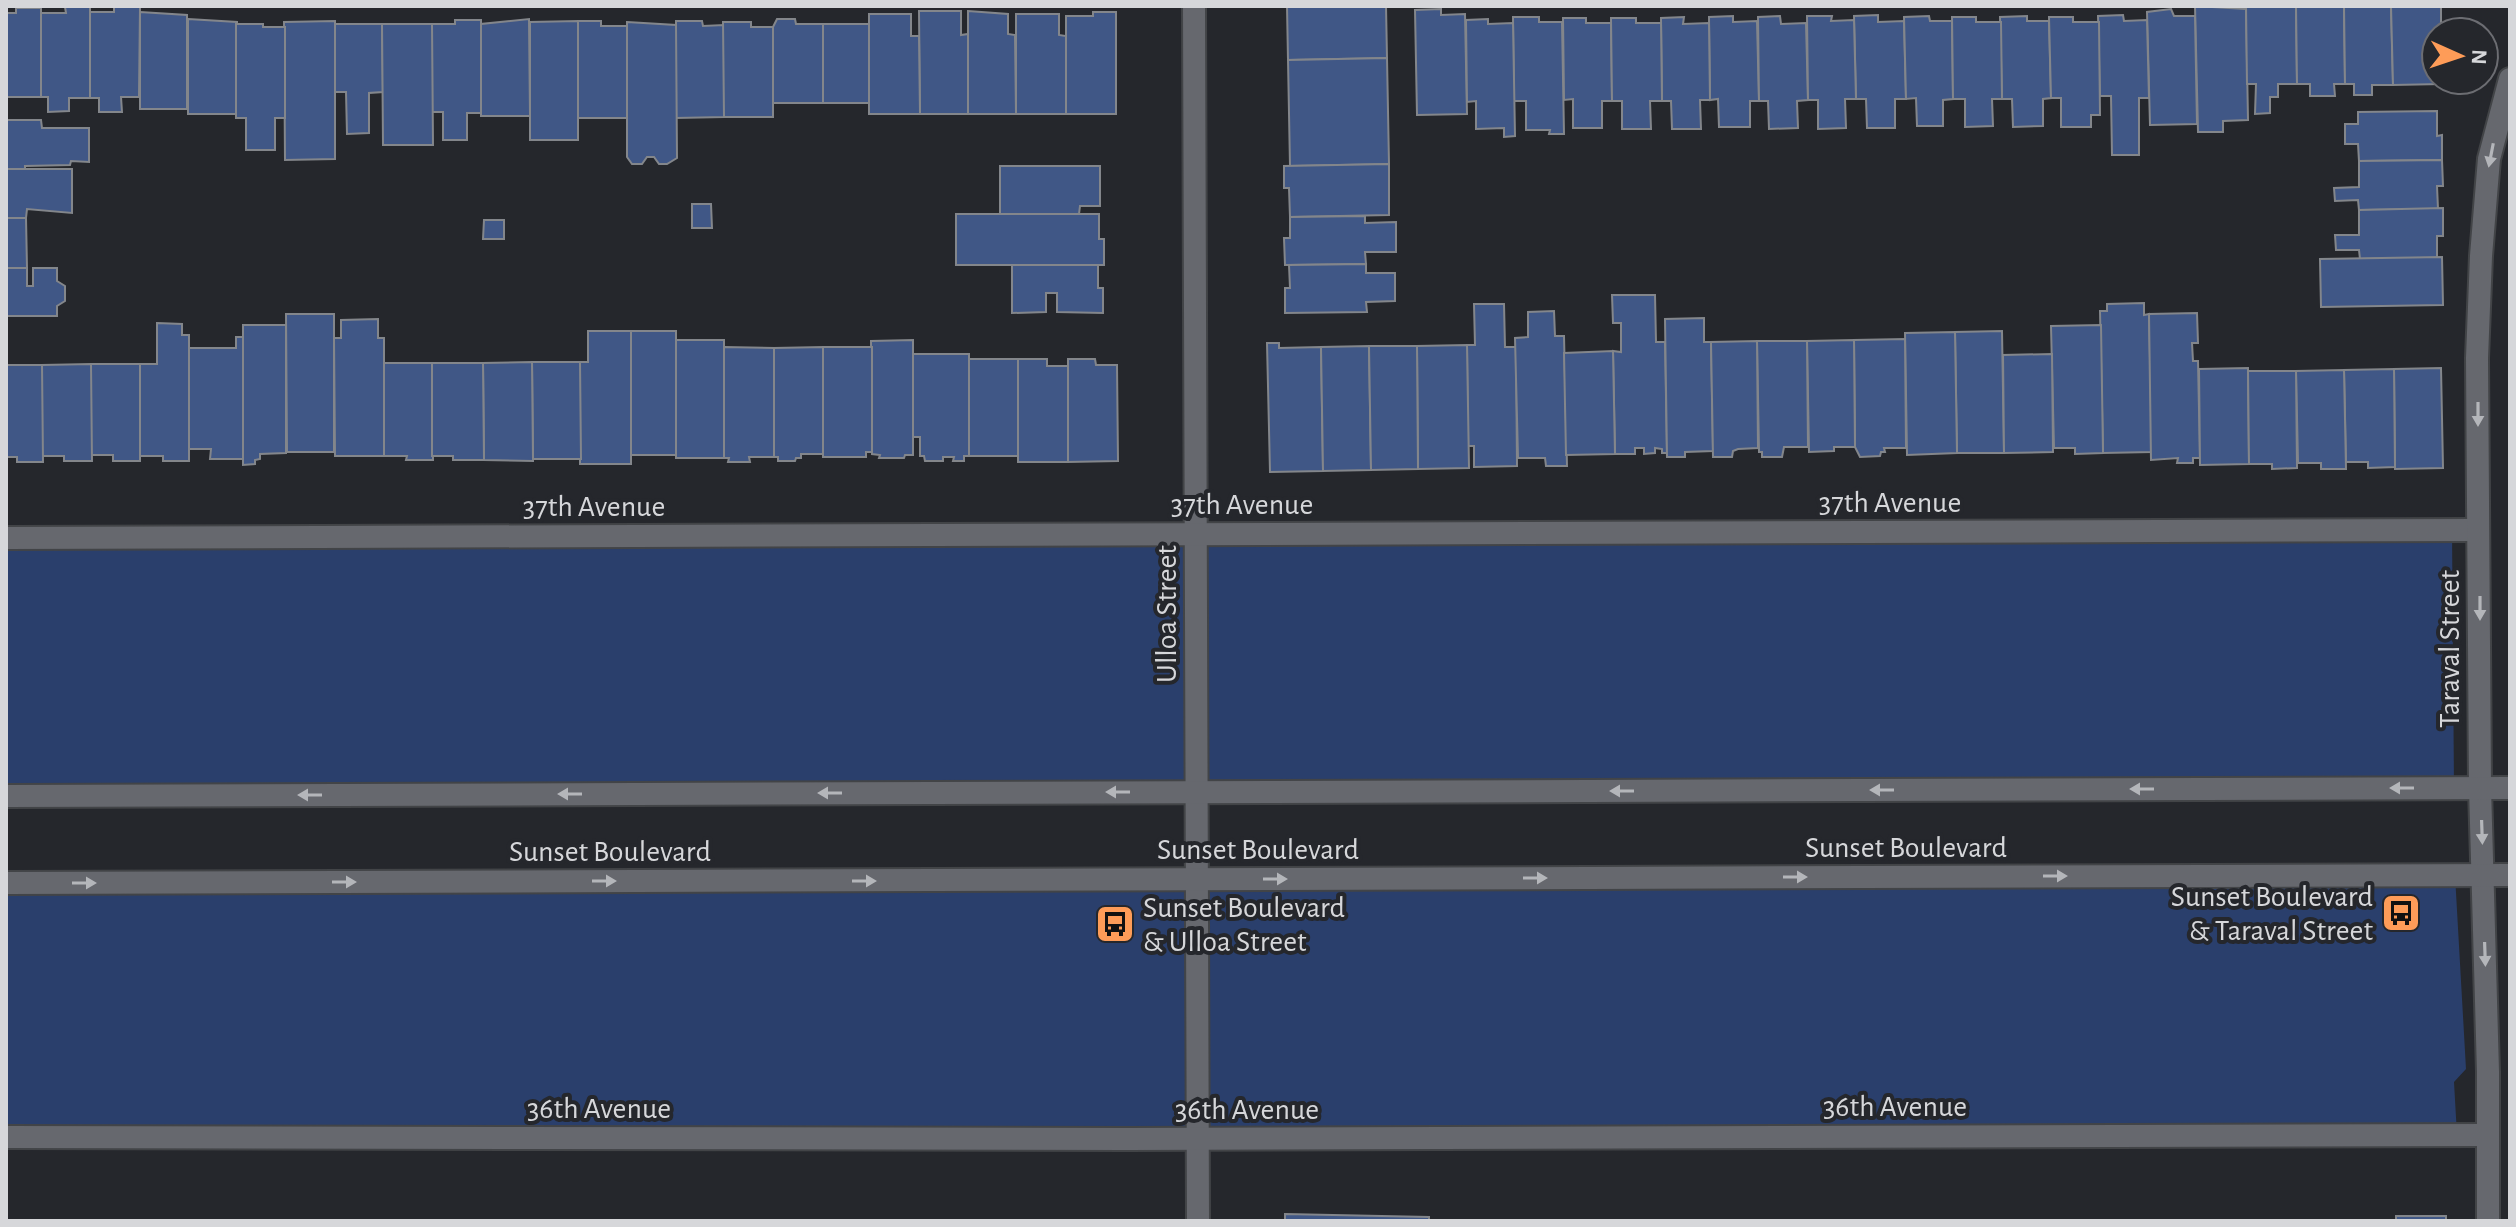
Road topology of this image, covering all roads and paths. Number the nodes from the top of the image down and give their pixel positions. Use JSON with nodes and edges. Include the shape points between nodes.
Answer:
{"nodes":[{"id":1,"x":1194,"y":6,"type":"edge"},
{"id":2,"x":2510,"y":79,"type":"edge"},
{"id":3,"x":2478,"y":530,"type":"junction"},
{"id":4,"x":1196,"y":534,"type":"junction"},
{"id":5,"x":6,"y":538,"type":"edge"},
{"id":6,"x":2480,"y":788,"type":"junction"},
{"id":7,"x":2510,"y":788,"type":"edge"},
{"id":8,"x":1196,"y":792,"type":"junction"},
{"id":9,"x":6,"y":796,"type":"edge"},
{"id":10,"x":2510,"y":875,"type":"edge"},
{"id":11,"x":2483,"y":876,"type":"junction"},
{"id":12,"x":1197,"y":880,"type":"junction"},
{"id":13,"x":6,"y":883,"type":"edge"},
{"id":14,"x":2488,"y":1135,"type":"junction"},
{"id":15,"x":6,"y":1137,"type":"edge"},
{"id":16,"x":1197,"y":1139,"type":"junction"},
{"id":17,"x":1198,"y":1221,"type":"edge"},
{"id":18,"x":2488,"y":1221,"type":"edge"}],
"edges":[{"from":1,"to":4,"type":"street","name":"Ulloa Street"},
{"from":2,"to":3,"type":"street","name":"Taraval Street","one_way":true,"via":[[2489,159],[2481,256]]},
{"from":3,"to":4,"type":"street","name":"37th Avenue"},
{"from":3,"to":6,"type":"street","name":"Taraval Street","one_way":true},
{"from":4,"to":5,"type":"street","name":"37th Avenue"},
{"from":4,"to":8,"type":"street","name":"Ulloa Street"},
{"from":6,"to":7,"type":"street","name":"Sunset Boulevard"},
{"from":6,"to":8,"type":"street","name":"Sunset Boulevard","one_way":true},
{"from":6,"to":11,"type":"street","name":"Taraval Street","one_way":true},
{"from":8,"to":9,"type":"street","name":"Sunset Boulevard","one_way":true},
{"from":8,"to":12,"type":"street","name":"Ulloa Street"},
{"from":10,"to":11,"type":"street","name":"Sunset Boulevard"},
{"from":12,"to":11,"type":"street","name":"Sunset Boulevard","one_way":true},
{"from":11,"to":14,"type":"street","name":"Taraval Street","one_way":true},
{"from":13,"to":12,"type":"street","name":"Sunset Boulevard","one_way":true},
{"from":12,"to":16,"type":"street","name":"Ulloa Street"},
{"from":14,"to":16,"type":"street","name":"36th Avenue"},
{"from":14,"to":18,"type":"street","name":"Taraval Street"},
{"from":15,"to":16,"type":"street","name":"36th Avenue"},
{"from":16,"to":17,"type":"street","name":"Ulloa Street"}]}
